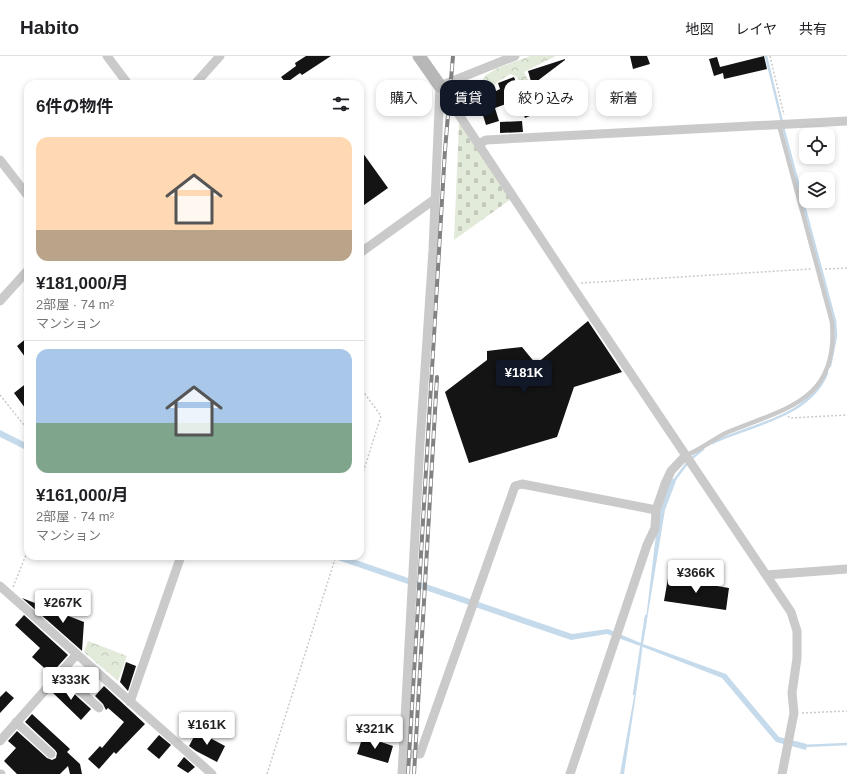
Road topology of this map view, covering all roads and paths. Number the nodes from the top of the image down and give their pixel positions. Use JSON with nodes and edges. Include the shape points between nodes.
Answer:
{"nodes":[{"id":1,"x":107,"y":56,"type":"edge"},
{"id":2,"x":220,"y":56,"type":"edge"},
{"id":3,"x":419,"y":56,"type":"edge"},
{"id":4,"x":515,"y":56,"type":"edge"},
{"id":5,"x":125,"y":80,"type":"edge"},
{"id":6,"x":199,"y":80,"type":"edge"},
{"id":7,"x":455,"y":80,"type":"edge"},
{"id":8,"x":440,"y":86,"type":"joint"},
{"id":9,"x":460,"y":116,"type":"edge"},
{"id":10,"x":847,"y":121,"type":"edge"},
{"id":11,"x":779,"y":125,"type":"junction"},
{"id":12,"x":479,"y":144,"type":"junction"},
{"id":13,"x":0,"y":160,"type":"edge"},
{"id":14,"x":24,"y":191,"type":"edge"},
{"id":15,"x":435,"y":199,"type":"junction"},
{"id":16,"x":364,"y":250,"type":"edge"},
{"id":17,"x":847,"y":268,"type":"edge"},
{"id":18,"x":819,"y":269,"type":"junction"},
{"id":19,"x":24,"y":274,"type":"edge"},
{"id":20,"x":572,"y":286,"type":"junction"},
{"id":21,"x":0,"y":301,"type":"edge"},
{"id":22,"x":364,"y":393,"type":"edge"},
{"id":23,"x":0,"y":395,"type":"edge"},
{"id":24,"x":793,"y":412,"type":"dead end"},
{"id":25,"x":788,"y":415,"type":"junction"},
{"id":26,"x":847,"y":415,"type":"edge"},
{"id":27,"x":783,"y":418,"type":"dead end"},
{"id":28,"x":24,"y":425,"type":"edge"},
{"id":29,"x":686,"y":455,"type":"junction"},
{"id":30,"x":364,"y":469,"type":"edge"},
{"id":31,"x":656,"y":510,"type":"junction"},
{"id":32,"x":24,"y":560,"type":"edge"},
{"id":33,"x":180,"y":560,"type":"edge"},
{"id":34,"x":335,"y":560,"type":"edge"},
{"id":35,"x":847,"y":569,"type":"edge"},
{"id":36,"x":766,"y":574,"type":"junction"},
{"id":37,"x":0,"y":586,"type":"edge"},
{"id":38,"x":11,"y":595,"type":"junction"},
{"id":39,"x":77,"y":654,"type":"junction"},
{"id":40,"x":60,"y":673,"type":"junction"},
{"id":41,"x":130,"y":702,"type":"junction"},
{"id":42,"x":99,"y":708,"type":"dead end"},
{"id":43,"x":847,"y":711,"type":"edge"},
{"id":44,"x":794,"y":713,"type":"junction"},
{"id":45,"x":16,"y":722,"type":"junction"},
{"id":46,"x":0,"y":740,"type":"edge"},
{"id":47,"x":51,"y":754,"type":"dead end"},
{"id":48,"x":404,"y":754,"type":"junction"},
{"id":49,"x":212,"y":774,"type":"edge"},
{"id":50,"x":266,"y":774,"type":"edge"},
{"id":51,"x":402,"y":774,"type":"edge"},
{"id":52,"x":570,"y":774,"type":"edge"},
{"id":53,"x":782,"y":774,"type":"edge"}],
"edges":[{"from":1,"to":5,"type":"street"},
{"from":2,"to":6,"type":"street"},
{"from":3,"to":8,"type":"street"},
{"from":4,"to":7,"type":"street"},
{"from":8,"to":15,"type":"street"},
{"from":9,"to":12,"type":"street"},
{"from":10,"to":11,"type":"street"},
{"from":11,"to":12,"type":"street","via":[[486,140]]},
{"from":11,"to":18,"type":"lane"},
{"from":12,"to":20,"type":"street"},
{"from":13,"to":14,"type":"street"},
{"from":15,"to":16,"type":"street"},
{"from":15,"to":48,"type":"street"},
{"from":17,"to":18,"type":"path"},
{"from":18,"to":20,"type":"path","via":[[575,283]]},
{"from":18,"to":29,"type":"lane","via":[[834,338],[823,377],[813,390],[792,407],[728,432]]},
{"from":19,"to":21,"type":"street"},
{"from":20,"to":29,"type":"street"},
{"from":22,"to":30,"type":"path","via":[[381,416]]},
{"from":23,"to":28,"type":"path"},
{"from":24,"to":25,"type":"path"},
{"from":25,"to":26,"type":"path","via":[[790,418]]},
{"from":25,"to":27,"type":"path"},
{"from":29,"to":31,"type":"street","via":[[671,472]]},
{"from":29,"to":36,"type":"street"},
{"from":31,"to":48,"type":"street","via":[[522,484],[516,486],[420,754]]},
{"from":31,"to":52,"type":"street","via":[[655,528],[647,545]]},
{"from":32,"to":38,"type":"path"},
{"from":33,"to":41,"type":"street"},
{"from":34,"to":50,"type":"path"},
{"from":35,"to":36,"type":"street"},
{"from":36,"to":44,"type":"street","via":[[792,612],[797,632],[797,658],[792,693]]},
{"from":37,"to":38,"type":"street"},
{"from":38,"to":39,"type":"street"},
{"from":39,"to":40,"type":"street"},
{"from":39,"to":41,"type":"street"},
{"from":40,"to":42,"type":"street"},
{"from":40,"to":45,"type":"street"},
{"from":41,"to":49,"type":"street"},
{"from":43,"to":44,"type":"path"},
{"from":44,"to":53,"type":"street"},
{"from":45,"to":46,"type":"street"},
{"from":45,"to":47,"type":"street"},
{"from":48,"to":51,"type":"street"}]}
